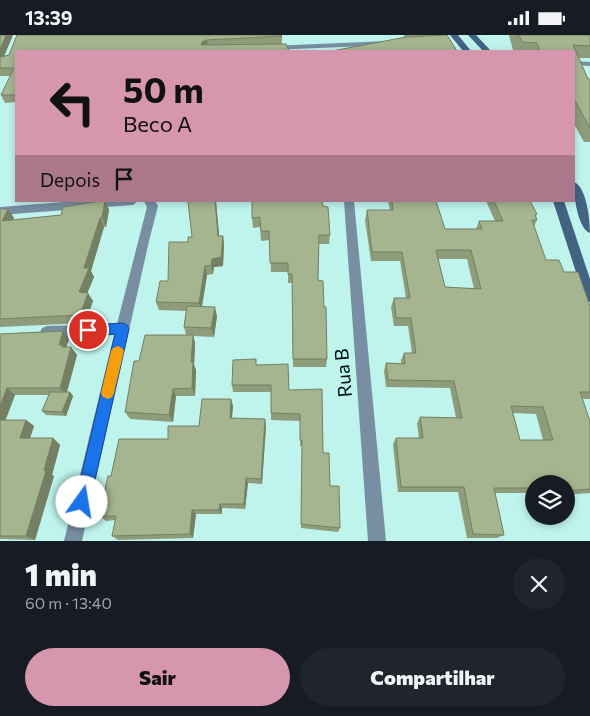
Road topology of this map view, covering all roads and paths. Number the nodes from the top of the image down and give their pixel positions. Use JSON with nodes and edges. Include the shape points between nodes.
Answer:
{"nodes":[{"id":1,"x":472,"y":35,"type":"edge"},
{"id":2,"x":453,"y":38,"type":"edge"},
{"id":3,"x":397,"y":42,"type":"edge"},
{"id":4,"x":258,"y":49,"type":"edge"},
{"id":5,"x":466,"y":50,"type":"edge"},
{"id":6,"x":486,"y":50,"type":"edge"},
{"id":7,"x":575,"y":63,"type":"edge"},
{"id":8,"x":590,"y":64,"type":"edge"},
{"id":9,"x":575,"y":189,"type":"edge"},
{"id":10,"x":575,"y":192,"type":"edge"},
{"id":11,"x":590,"y":193,"type":"edge"},
{"id":12,"x":121,"y":202,"type":"edge"},
{"id":13,"x":150,"y":202,"type":"edge"},
{"id":14,"x":349,"y":202,"type":"edge"},
{"id":15,"x":558,"y":202,"type":"edge"},
{"id":16,"x":0,"y":211,"type":"edge"},
{"id":17,"x":590,"y":229,"type":"edge"},
{"id":18,"x":590,"y":297,"type":"edge"},
{"id":19,"x":123,"y":329,"type":"junction"},
{"id":20,"x":38,"y":333,"type":"edge"},
{"id":21,"x":73,"y":541,"type":"edge"},
{"id":22,"x":377,"y":541,"type":"edge"}],
"edges":[{"from":1,"to":6,"type":"main road"},
{"from":2,"to":5,"type":"main road"},
{"from":3,"to":4,"type":"street"},
{"from":7,"to":8,"type":"lane"},
{"from":9,"to":11,"type":"main road"},
{"from":10,"to":17,"type":"main road"},
{"from":12,"to":16,"type":"street"},
{"from":13,"to":19,"type":"street","via":[[153,206]]},
{"from":14,"to":22,"type":"street","name":"Rua B"},
{"from":15,"to":18,"type":"main road"},
{"from":19,"to":20,"type":"street"},
{"from":19,"to":21,"type":"street"}]}
